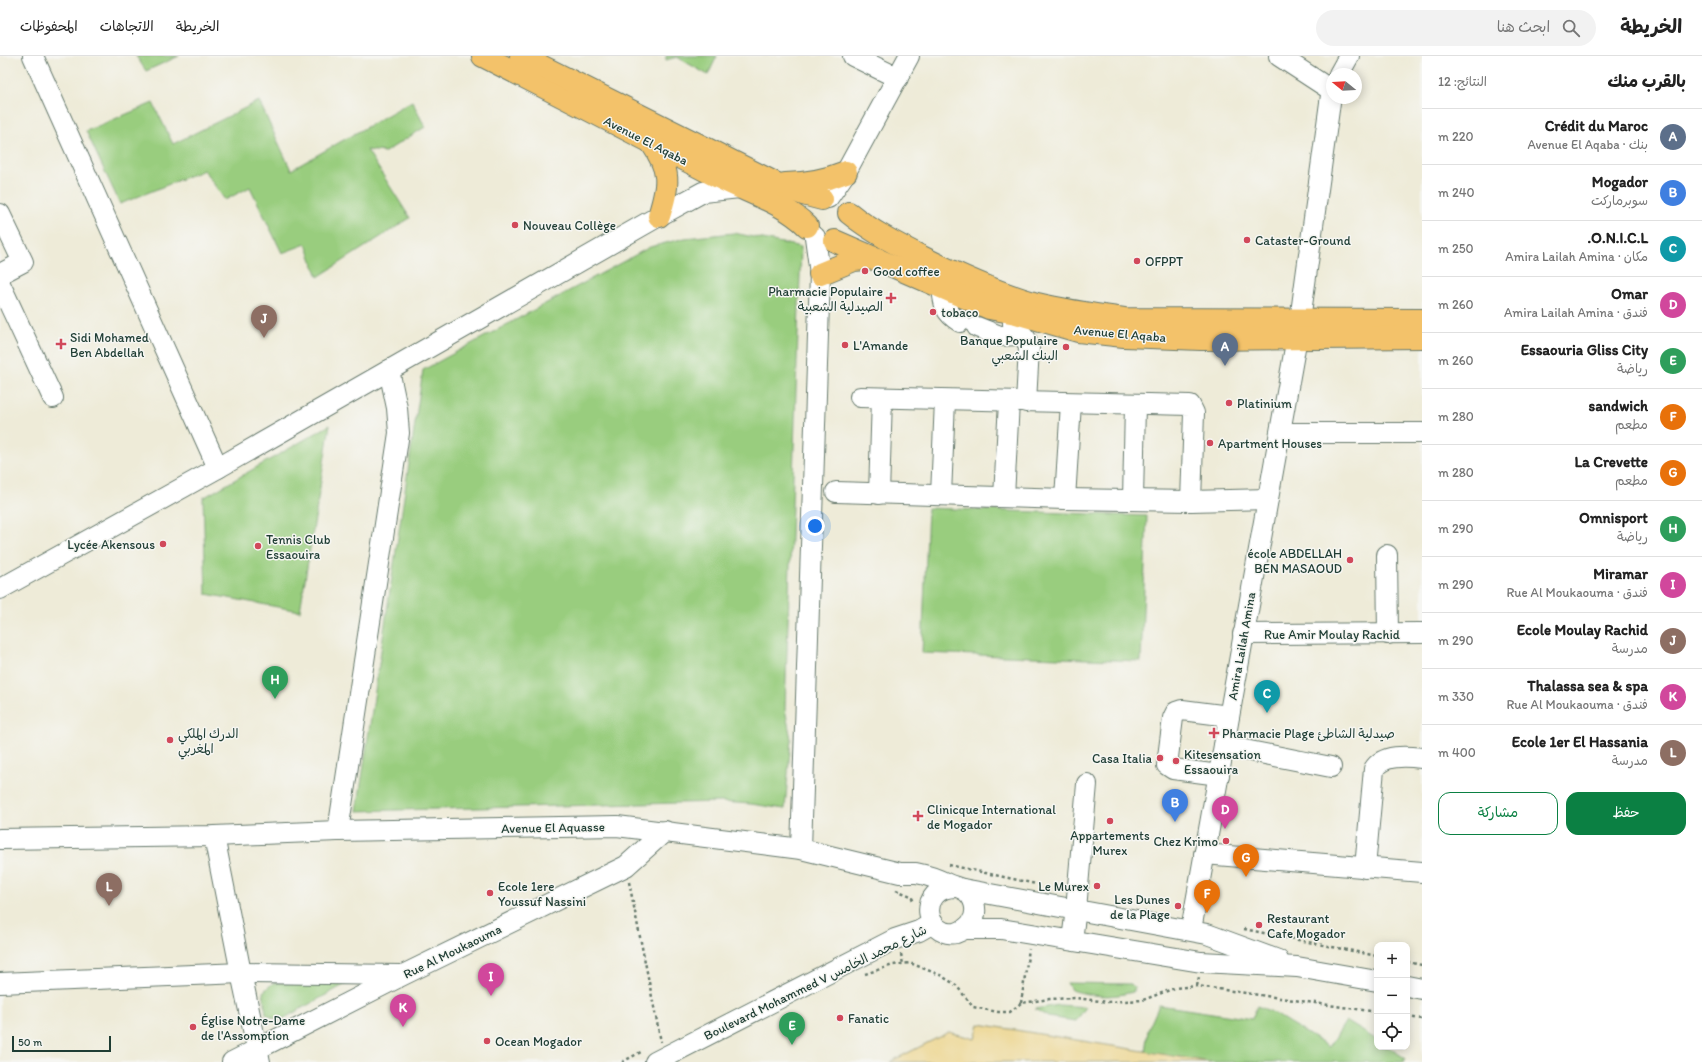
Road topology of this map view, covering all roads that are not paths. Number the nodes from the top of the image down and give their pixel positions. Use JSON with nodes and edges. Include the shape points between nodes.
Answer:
{"nodes":[{"id":1,"x":33,"y":56,"type":"edge"},
{"id":2,"x":483,"y":56,"type":"edge"},
{"id":3,"x":521,"y":56,"type":"edge"},
{"id":4,"x":853,"y":56,"type":"edge"},
{"id":5,"x":909,"y":56,"type":"edge"},
{"id":6,"x":1280,"y":56,"type":"edge"},
{"id":7,"x":1349,"y":56,"type":"edge"},
{"id":8,"x":1343,"y":68,"type":"edge"},
{"id":9,"x":898,"y":78,"type":"junction"},
{"id":10,"x":1326,"y":80,"type":"edge"},
{"id":11,"x":1331,"y":104,"type":"edge"},
{"id":12,"x":651,"y":142,"type":"junction"},
{"id":13,"x":846,"y":172,"type":"junction"},
{"id":14,"x":712,"y":174,"type":"junction"},
{"id":15,"x":743,"y":178,"type":"junction"},
{"id":16,"x":777,"y":184,"type":"junction"},
{"id":17,"x":835,"y":203,"type":"junction"},
{"id":18,"x":0,"y":214,"type":"edge"},
{"id":19,"x":659,"y":216,"type":"junction"},
{"id":20,"x":821,"y":236,"type":"junction"},
{"id":21,"x":877,"y":258,"type":"junction"},
{"id":22,"x":0,"y":274,"type":"edge"},
{"id":23,"x":820,"y":274,"type":"junction"},
{"id":24,"x":0,"y":284,"type":"edge"},
{"id":25,"x":942,"y":288,"type":"junction"},
{"id":26,"x":1014,"y":318,"type":"junction"},
{"id":27,"x":1422,"y":320,"type":"edge"},
{"id":28,"x":1298,"y":329,"type":"junction"},
{"id":29,"x":1422,"y":337,"type":"edge"},
{"id":30,"x":389,"y":370,"type":"junction"},
{"id":31,"x":53,"y":398,"type":"dead end"},
{"id":32,"x":860,"y":398,"type":"dead end"},
{"id":33,"x":882,"y":398,"type":"junction"},
{"id":34,"x":946,"y":400,"type":"junction"},
{"id":35,"x":1017,"y":402,"type":"junction"},
{"id":36,"x":1071,"y":403,"type":"junction"},
{"id":37,"x":1135,"y":404,"type":"junction"},
{"id":38,"x":1280,"y":433,"type":"junction"},
{"id":39,"x":1422,"y":433,"type":"edge"},
{"id":40,"x":218,"y":468,"type":"junction"},
{"id":41,"x":836,"y":492,"type":"dead end"},
{"id":42,"x":879,"y":494,"type":"junction"},
{"id":43,"x":941,"y":495,"type":"junction"},
{"id":44,"x":1004,"y":498,"type":"junction"},
{"id":45,"x":1065,"y":499,"type":"junction"},
{"id":46,"x":1268,"y":499,"type":"junction"},
{"id":47,"x":1132,"y":500,"type":"junction"},
{"id":48,"x":1191,"y":501,"type":"junction"},
{"id":49,"x":1387,"y":555,"type":"dead end"},
{"id":50,"x":0,"y":589,"type":"edge"},
{"id":51,"x":1422,"y":633,"type":"edge"},
{"id":52,"x":1243,"y":634,"type":"junction"},
{"id":53,"x":1388,"y":634,"type":"junction"},
{"id":54,"x":1229,"y":716,"type":"junction"},
{"id":55,"x":1224,"y":746,"type":"junction"},
{"id":56,"x":1422,"y":758,"type":"edge"},
{"id":57,"x":1331,"y":767,"type":"dead end"},
{"id":58,"x":1219,"y":775,"type":"junction"},
{"id":59,"x":1087,"y":784,"type":"dead end"},
{"id":60,"x":665,"y":831,"type":"junction"},
{"id":61,"x":338,"y":832,"type":"junction"},
{"id":62,"x":214,"y":836,"type":"junction"},
{"id":63,"x":0,"y":839,"type":"edge"},
{"id":64,"x":801,"y":849,"type":"junction"},
{"id":65,"x":1204,"y":854,"type":"junction"},
{"id":66,"x":1365,"y":868,"type":"junction"},
{"id":67,"x":894,"y":871,"type":"junction"},
{"id":68,"x":1422,"y":872,"type":"edge"},
{"id":69,"x":959,"y":888,"type":"junction"},
{"id":70,"x":1076,"y":909,"type":"junction"},
{"id":71,"x":925,"y":912,"type":"junction"},
{"id":72,"x":966,"y":929,"type":"junction"},
{"id":73,"x":1191,"y":930,"type":"junction"},
{"id":74,"x":1072,"y":940,"type":"junction"},
{"id":75,"x":1297,"y":967,"type":"junction"},
{"id":76,"x":241,"y":973,"type":"junction"},
{"id":77,"x":403,"y":975,"type":"junction"},
{"id":78,"x":1374,"y":980,"type":"edge"},
{"id":79,"x":0,"y":983,"type":"edge"},
{"id":80,"x":1410,"y":987,"type":"edge"},
{"id":81,"x":1422,"y":989,"type":"edge"},
{"id":82,"x":259,"y":1056,"type":"edge"},
{"id":83,"x":661,"y":1059,"type":"edge"},
{"id":84,"x":232,"y":1062,"type":"edge"}],
"edges":[{"from":1,"to":40,"type":"street"},
{"from":2,"to":12,"type":"main road","name":"Avenue El Aqaba"},
{"from":3,"to":14,"type":"main road","name":"Avenue El Aqaba"},
{"from":4,"to":9,"type":"street"},
{"from":5,"to":9,"type":"street"},
{"from":6,"to":10,"type":"street"},
{"from":7,"to":8,"type":"street"},
{"from":9,"to":13,"type":"street"},
{"from":11,"to":28,"type":"street","name":"Amira Lailah Amina"},
{"from":12,"to":14,"type":"main road","name":"Avenue El Aqaba"},
{"from":12,"to":19,"type":"main road","via":[[661,157],[667,174],[666,195]]},
{"from":13,"to":16,"type":"main road","via":[[829,179]]},
{"from":13,"to":17,"type":"street"},
{"from":14,"to":15,"type":"main road","name":"Avenue El Aqaba"},
{"from":14,"to":15,"type":"street"},
{"from":14,"to":19,"type":"street"},
{"from":15,"to":16,"type":"main road","name":"Avenue El Aqaba"},
{"from":15,"to":20,"type":"main road","name":"Avenue El Aqaba"},
{"from":16,"to":17,"type":"main road","name":"Avenue El Aqaba"},
{"from":17,"to":20,"type":"main road","via":[[810,207],[807,213]]},
{"from":17,"to":20,"type":"main road","via":[[849,227],[841,238]]},
{"from":17,"to":28,"type":"main road","name":"Avenue El Aqaba","via":[[886,239],[948,270],[1036,304],[1124,319]]},
{"from":18,"to":22,"type":"street","via":[[23,262]]},
{"from":19,"to":30,"type":"street"},
{"from":20,"to":21,"type":"main road","name":"Avenue El Aqaba"},
{"from":20,"to":23,"type":"street"},
{"from":21,"to":23,"type":"main road","via":[[854,260]]},
{"from":21,"to":25,"type":"main road","name":"Avenue El Aqaba"},
{"from":23,"to":64,"type":"street"},
{"from":24,"to":31,"type":"street"},
{"from":25,"to":26,"type":"main road","name":"Avenue El Aqaba"},
{"from":25,"to":26,"type":"street","via":[[946,310],[950,316],[968,325],[1000,336],[1017,335]]},
{"from":26,"to":28,"type":"main road","name":"Avenue El Aqaba","via":[[1078,331],[1124,336],[1201,339]]},
{"from":26,"to":35,"type":"street","via":[[1029,348]]},
{"from":27,"to":28,"type":"main road","name":"Avenue El Aqaba"},
{"from":28,"to":29,"type":"main road","name":"Avenue El Aqaba"},
{"from":28,"to":38,"type":"street","name":"Amira Lailah Amina"},
{"from":30,"to":40,"type":"street"},
{"from":30,"to":61,"type":"street","via":[[400,433]]},
{"from":32,"to":33,"type":"street"},
{"from":33,"to":34,"type":"street"},
{"from":33,"to":42,"type":"street"},
{"from":34,"to":35,"type":"street"},
{"from":34,"to":43,"type":"street"},
{"from":35,"to":36,"type":"street"},
{"from":35,"to":44,"type":"street"},
{"from":36,"to":37,"type":"street"},
{"from":36,"to":45,"type":"street"},
{"from":37,"to":47,"type":"street"},
{"from":37,"to":48,"type":"street","via":[[1190,405],[1193,408]]},
{"from":38,"to":39,"type":"street"},
{"from":38,"to":46,"type":"street","name":"Amira Lailah Amina"},
{"from":40,"to":50,"type":"street"},
{"from":41,"to":42,"type":"street"},
{"from":42,"to":43,"type":"street"},
{"from":43,"to":44,"type":"street"},
{"from":44,"to":45,"type":"street"},
{"from":45,"to":47,"type":"street"},
{"from":46,"to":48,"type":"street"},
{"from":46,"to":52,"type":"street","name":"Amira Lailah Amina"},
{"from":47,"to":48,"type":"street"},
{"from":49,"to":53,"type":"street"},
{"from":51,"to":53,"type":"street","name":"Rue Amir Moulay Rachid"},
{"from":52,"to":53,"type":"street","name":"Rue Amir Moulay Rachid"},
{"from":52,"to":54,"type":"street","name":"Amira Lailah Amina"},
{"from":54,"to":55,"type":"street","name":"Amira Lailah Amina"},
{"from":54,"to":58,"type":"street","via":[[1182,710],[1176,712],[1173,718],[1167,765],[1173,769]]},
{"from":55,"to":57,"type":"street"},
{"from":55,"to":58,"type":"street","name":"Amira Lailah Amina"},
{"from":56,"to":66,"type":"street","via":[[1397,757],[1376,764]]},
{"from":58,"to":65,"type":"street","name":"Amira Lailah Amina"},
{"from":59,"to":70,"type":"street"},
{"from":60,"to":61,"type":"street","name":"Avenue El Aquasse","via":[[618,826]]},
{"from":60,"to":64,"type":"street","name":"Avenue El Aquasse"},
{"from":60,"to":77,"type":"street","name":"Rue Al Moukaouma","via":[[626,866]]},
{"from":61,"to":62,"type":"street","name":"Avenue El Aquasse"},
{"from":62,"to":63,"type":"street","name":"Avenue El Aquasse"},
{"from":62,"to":76,"type":"street"},
{"from":64,"to":67,"type":"street","name":"Avenue El Aquasse"},
{"from":65,"to":66,"type":"street"},
{"from":65,"to":73,"type":"street","name":"Amira Lailah Amina"},
{"from":66,"to":68,"type":"street"},
{"from":67,"to":69,"type":"street","via":[[917,873]]},
{"from":67,"to":71,"type":"street","name":"Boulevard Mohammed V شارع محمد الخامس","via":[[924,894]]},
{"from":69,"to":70,"type":"street"},
{"from":69,"to":71,"type":"street","via":[[947,887],[940,890],[934,895]]},
{"from":69,"to":72,"type":"street","via":[[969,894],[975,908],[974,916]]},
{"from":70,"to":73,"type":"street"},
{"from":70,"to":74,"type":"street"},
{"from":71,"to":72,"type":"street","via":[[945,932]]},
{"from":71,"to":83,"type":"street","name":"Boulevard Mohammed V شارع محمد الخامس","via":[[919,931],[896,939]]},
{"from":72,"to":74,"type":"street","via":[[1001,929]]},
{"from":73,"to":75,"type":"street"},
{"from":74,"to":75,"type":"street","via":[[1201,962]]},
{"from":75,"to":78,"type":"street"},
{"from":76,"to":77,"type":"street"},
{"from":76,"to":79,"type":"street"},
{"from":76,"to":82,"type":"street"},
{"from":77,"to":82,"type":"street","name":"Rue Al Moukaouma"},
{"from":80,"to":81,"type":"street"},
{"from":82,"to":84,"type":"street","name":"Rue Al Moukaouma"}]}
